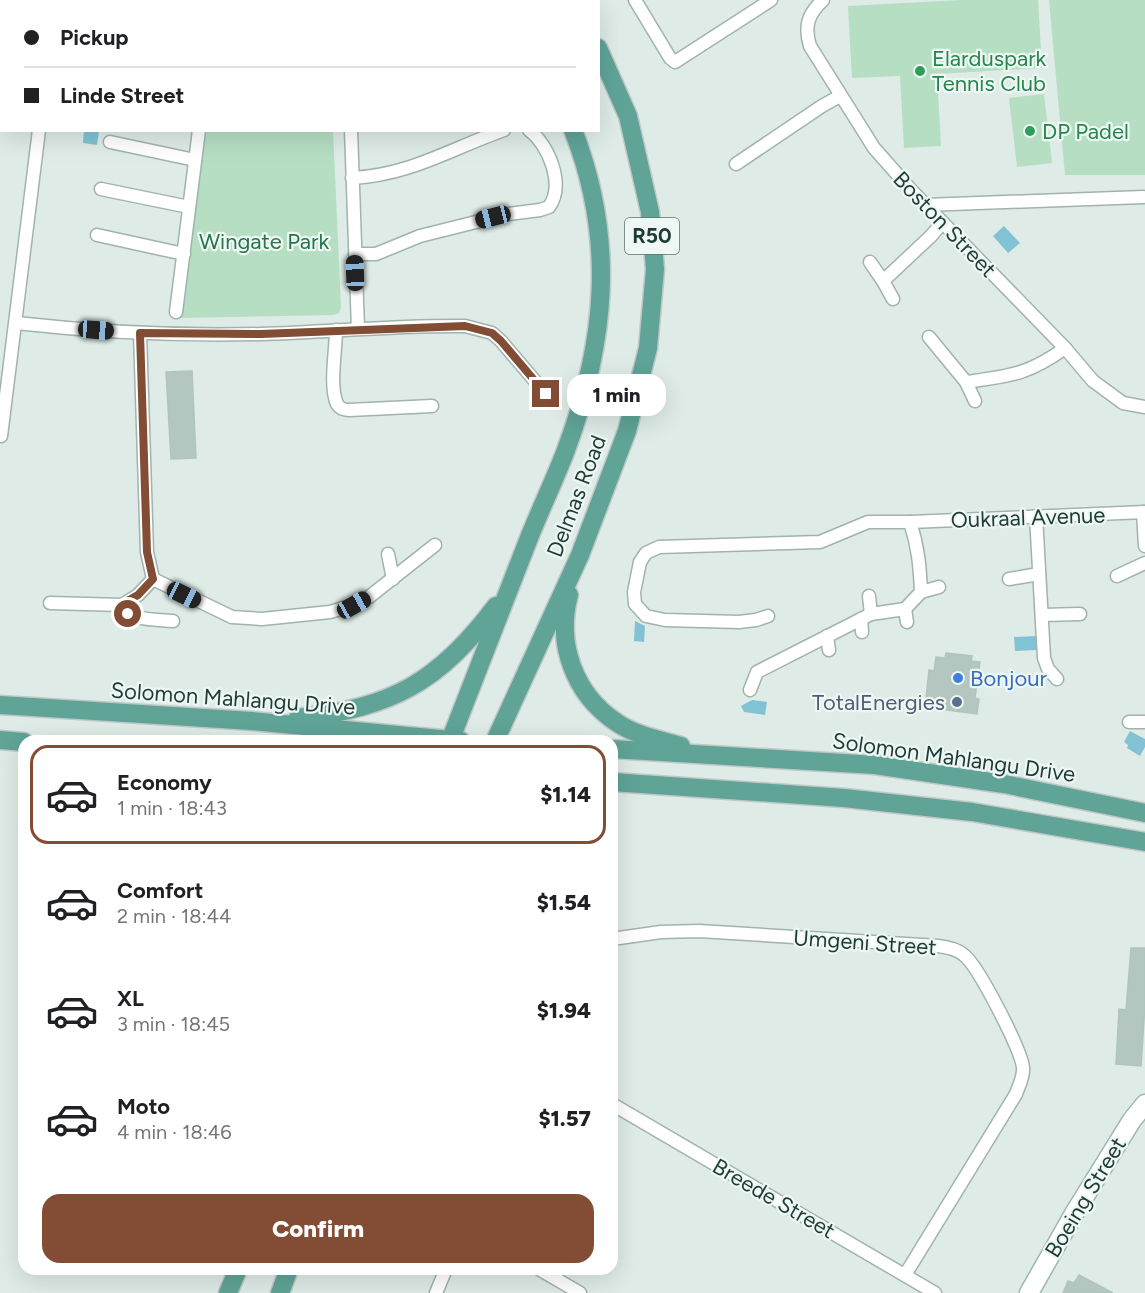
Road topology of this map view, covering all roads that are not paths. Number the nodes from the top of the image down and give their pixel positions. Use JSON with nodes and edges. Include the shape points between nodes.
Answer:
{"nodes":[{"id":1,"x":635,"y":0,"type":"edge"},
{"id":2,"x":771,"y":0,"type":"edge"},
{"id":3,"x":823,"y":0,"type":"edge"},
{"id":4,"x":600,"y":53,"type":"edge"},
{"id":5,"x":840,"y":96,"type":"junction"},
{"id":6,"x":39,"y":132,"type":"edge"},
{"id":7,"x":199,"y":132,"type":"edge"},
{"id":8,"x":351,"y":132,"type":"edge"},
{"id":9,"x":499,"y":132,"type":"edge"},
{"id":10,"x":531,"y":132,"type":"edge"},
{"id":11,"x":574,"y":132,"type":"edge"},
{"id":12,"x":110,"y":142,"type":"dead end"},
{"id":13,"x":195,"y":160,"type":"junction"},
{"id":14,"x":736,"y":164,"type":"dead end"},
{"id":15,"x":352,"y":178,"type":"junction"},
{"id":16,"x":101,"y":189,"type":"dead end"},
{"id":17,"x":1143,"y":197,"type":"dead end"},
{"id":18,"x":925,"y":205,"type":"junction"},
{"id":19,"x":189,"y":207,"type":"junction"},
{"id":20,"x":942,"y":223,"type":"junction"},
{"id":21,"x":97,"y":235,"type":"dead end"},
{"id":22,"x":184,"y":254,"type":"junction"},
{"id":23,"x":355,"y":254,"type":"junction"},
{"id":24,"x":870,"y":262,"type":"dead end"},
{"id":25,"x":883,"y":280,"type":"junction"},
{"id":26,"x":893,"y":298,"type":"dead end"},
{"id":27,"x":176,"y":312,"type":"dead end"},
{"id":28,"x":15,"y":323,"type":"junction"},
{"id":29,"x":358,"y":329,"type":"junction"},
{"id":30,"x":336,"y":330,"type":"junction"},
{"id":31,"x":140,"y":333,"type":"junction"},
{"id":32,"x":929,"y":337,"type":"dead end"},
{"id":33,"x":1065,"y":348,"type":"junction"},
{"id":34,"x":966,"y":382,"type":"junction"},
{"id":35,"x":546,"y":394,"type":"dead end"},
{"id":36,"x":975,"y":401,"type":"dead end"},
{"id":37,"x":432,"y":406,"type":"dead end"},
{"id":38,"x":1145,"y":407,"type":"edge"},
{"id":39,"x":1,"y":436,"type":"edge"},
{"id":40,"x":1144,"y":512,"type":"edge"},
{"id":41,"x":1036,"y":516,"type":"junction"},
{"id":42,"x":910,"y":522,"type":"junction"},
{"id":43,"x":1145,"y":538,"type":"edge"},
{"id":44,"x":435,"y":545,"type":"dead end"},
{"id":45,"x":1145,"y":546,"type":"edge"},
{"id":46,"x":388,"y":554,"type":"dead end"},
{"id":47,"x":580,"y":555,"type":"junction"},
{"id":48,"x":1145,"y":563,"type":"edge"},
{"id":49,"x":1039,"y":574,"type":"junction"},
{"id":50,"x":1117,"y":576,"type":"dead end"},
{"id":51,"x":153,"y":579,"type":"junction"},
{"id":52,"x":393,"y":579,"type":"junction"},
{"id":53,"x":1009,"y":579,"type":"dead end"},
{"id":54,"x":939,"y":587,"type":"dead end"},
{"id":55,"x":509,"y":588,"type":"junction"},
{"id":56,"x":921,"y":592,"type":"junction"},
{"id":57,"x":869,"y":596,"type":"dead end"},
{"id":58,"x":50,"y":603,"type":"dead end"},
{"id":59,"x":122,"y":604,"type":"junction"},
{"id":60,"x":905,"y":609,"type":"junction"},
{"id":61,"x":1080,"y":614,"type":"dead end"},
{"id":62,"x":1042,"y":615,"type":"junction"},
{"id":63,"x":768,"y":616,"type":"dead end"},
{"id":64,"x":866,"y":617,"type":"junction"},
{"id":65,"x":173,"y":621,"type":"dead end"},
{"id":66,"x":907,"y":622,"type":"dead end"},
{"id":67,"x":862,"y":632,"type":"dead end"},
{"id":68,"x":827,"y":636,"type":"junction"},
{"id":69,"x":829,"y":650,"type":"dead end"},
{"id":70,"x":1057,"y":679,"type":"dead end"},
{"id":71,"x":750,"y":690,"type":"dead end"},
{"id":72,"x":0,"y":705,"type":"edge"},
{"id":73,"x":252,"y":721,"type":"junction"},
{"id":74,"x":1129,"y":722,"type":"dead end"},
{"id":75,"x":1145,"y":722,"type":"edge"},
{"id":76,"x":391,"y":735,"type":"edge"},
{"id":77,"x":452,"y":735,"type":"edge"},
{"id":78,"x":498,"y":735,"type":"edge"},
{"id":79,"x":0,"y":740,"type":"edge"},
{"id":80,"x":18,"y":742,"type":"edge"},
{"id":81,"x":618,"y":750,"type":"edge"},
{"id":82,"x":712,"y":755,"type":"junction"},
{"id":83,"x":618,"y":782,"type":"edge"},
{"id":84,"x":657,"y":785,"type":"junction"},
{"id":85,"x":618,"y":792,"type":"edge"},
{"id":86,"x":1145,"y":813,"type":"edge"},
{"id":87,"x":1145,"y":842,"type":"edge"},
{"id":88,"x":618,"y":938,"type":"edge"},
{"id":89,"x":1145,"y":1104,"type":"edge"},
{"id":90,"x":618,"y":1108,"type":"edge"},
{"id":91,"x":1145,"y":1124,"type":"edge"},
{"id":92,"x":236,"y":1275,"type":"edge"},
{"id":93,"x":288,"y":1275,"type":"edge"},
{"id":94,"x":444,"y":1275,"type":"edge"},
{"id":95,"x":549,"y":1275,"type":"edge"},
{"id":96,"x":905,"y":1275,"type":"junction"},
{"id":97,"x":228,"y":1293,"type":"edge"},
{"id":98,"x":280,"y":1293,"type":"edge"},
{"id":99,"x":436,"y":1293,"type":"edge"},
{"id":100,"x":580,"y":1293,"type":"edge"},
{"id":101,"x":935,"y":1293,"type":"edge"},
{"id":102,"x":1029,"y":1293,"type":"edge"},
{"id":103,"x":1038,"y":1293,"type":"edge"}],
"edges":[{"from":1,"to":2,"type":"street","via":[[675,62]]},
{"from":3,"to":5,"type":"street","name":"Boston Street","via":[[808,18],[807,34]]},
{"from":4,"to":47,"type":"main road","name":"Delmas Road","number":"R50","via":[[628,116],[650,212],[655,269],[648,348],[627,431]]},
{"from":5,"to":14,"type":"street"},
{"from":5,"to":18,"type":"street","name":"Boston Street","via":[[874,148]]},
{"from":6,"to":28,"type":"street"},
{"from":7,"to":13,"type":"street"},
{"from":8,"to":15,"type":"street"},
{"from":9,"to":15,"type":"street","via":[[398,172]]},
{"from":10,"to":23,"type":"street","via":[[552,161],[554,196],[549,207],[420,236],[376,254]]},
{"from":11,"to":55,"type":"main road","name":"Delmas Road","number":"R50","via":[[584,158],[600,235],[602,291],[596,341],[566,450]]},
{"from":12,"to":13,"type":"street"},
{"from":13,"to":19,"type":"street"},
{"from":15,"to":23,"type":"street"},
{"from":16,"to":19,"type":"street"},
{"from":17,"to":18,"type":"street"},
{"from":18,"to":20,"type":"street","name":"Boston Street"},
{"from":19,"to":22,"type":"street"},
{"from":20,"to":25,"type":"street"},
{"from":20,"to":33,"type":"street","name":"Boston Street"},
{"from":21,"to":22,"type":"street"},
{"from":22,"to":27,"type":"street"},
{"from":23,"to":29,"type":"street"},
{"from":24,"to":25,"type":"street"},
{"from":25,"to":26,"type":"street"},
{"from":28,"to":31,"type":"street"},
{"from":28,"to":39,"type":"street"},
{"from":29,"to":30,"type":"street"},
{"from":29,"to":35,"type":"street","via":[[481,329],[501,341]]},
{"from":30,"to":31,"type":"street"},
{"from":30,"to":37,"type":"street","via":[[333,382],[340,408]]},
{"from":31,"to":51,"type":"street","via":[[147,552]]},
{"from":32,"to":34,"type":"street"},
{"from":33,"to":34,"type":"street","via":[[1020,374]]},
{"from":33,"to":38,"type":"street","name":"Boston Street","via":[[1107,393],[1123,403]]},
{"from":34,"to":36,"type":"street"},
{"from":40,"to":41,"type":"street","name":"Oukraal Avenue"},
{"from":40,"to":43,"type":"street"},
{"from":41,"to":42,"type":"street","name":"Oukraal Avenue"},
{"from":41,"to":49,"type":"street"},
{"from":42,"to":56,"type":"street","via":[[920,559]]},
{"from":42,"to":63,"type":"street","name":"Oukraal Avenue","via":[[868,522],[820,542],[659,547],[646,553],[640,562],[634,598],[646,616],[739,622]]},
{"from":43,"to":45,"type":"street"},
{"from":44,"to":52,"type":"street"},
{"from":46,"to":52,"type":"street"},
{"from":47,"to":78,"type":"main road","name":"Delmas Road","number":"R50"},
{"from":47,"to":82,"type":"main road","via":[[566,606],[565,642],[574,673],[586,694],[616,723]]},
{"from":48,"to":50,"type":"street"},
{"from":49,"to":53,"type":"street"},
{"from":49,"to":62,"type":"street"},
{"from":51,"to":52,"type":"street","via":[[232,617],[262,619],[339,610],[369,597]]},
{"from":51,"to":59,"type":"street","via":[[138,595]]},
{"from":54,"to":56,"type":"street"},
{"from":55,"to":73,"type":"main road","via":[[458,651],[414,686],[355,709]]},
{"from":55,"to":77,"type":"main road","name":"Delmas Road","number":"R50"},
{"from":56,"to":60,"type":"street"},
{"from":57,"to":64,"type":"street"},
{"from":58,"to":59,"type":"street"},
{"from":59,"to":65,"type":"street","via":[[132,616]]},
{"from":60,"to":64,"type":"street"},
{"from":60,"to":66,"type":"street"},
{"from":61,"to":62,"type":"street"},
{"from":62,"to":70,"type":"street","via":[[1044,658]]},
{"from":64,"to":67,"type":"street"},
{"from":64,"to":68,"type":"street"},
{"from":68,"to":69,"type":"street"},
{"from":68,"to":71,"type":"street","via":[[757,672]]},
{"from":72,"to":73,"type":"main road","name":"Solomon Mahlangu Drive"},
{"from":73,"to":76,"type":"main road","name":"Solomon Mahlangu Drive"},
{"from":74,"to":75,"type":"street"},
{"from":79,"to":80,"type":"main road"},
{"from":81,"to":82,"type":"main road","name":"Solomon Mahlangu Drive"},
{"from":82,"to":86,"type":"main road","name":"Solomon Mahlangu Drive","via":[[875,765],[1004,784]]},
{"from":83,"to":84,"type":"main road"},
{"from":84,"to":85,"type":"main road"},
{"from":84,"to":87,"type":"main road","via":[[844,798],[972,812]]},
{"from":88,"to":96,"type":"street","name":"Umgeni Street","via":[[699,931],[949,947],[967,957],[1014,1043],[1023,1076],[1016,1094]]},
{"from":89,"to":102,"type":"street","name":"Boeing Street","via":[[1075,1212]]},
{"from":90,"to":96,"type":"street","name":"Breede Street"},
{"from":91,"to":103,"type":"street","name":"Boeing Street","via":[[1119,1158]]},
{"from":92,"to":97,"type":"main road"},
{"from":93,"to":98,"type":"main road"},
{"from":94,"to":99,"type":"street"},
{"from":95,"to":100,"type":"street"},
{"from":96,"to":101,"type":"street","name":"Breede Street"}]}
